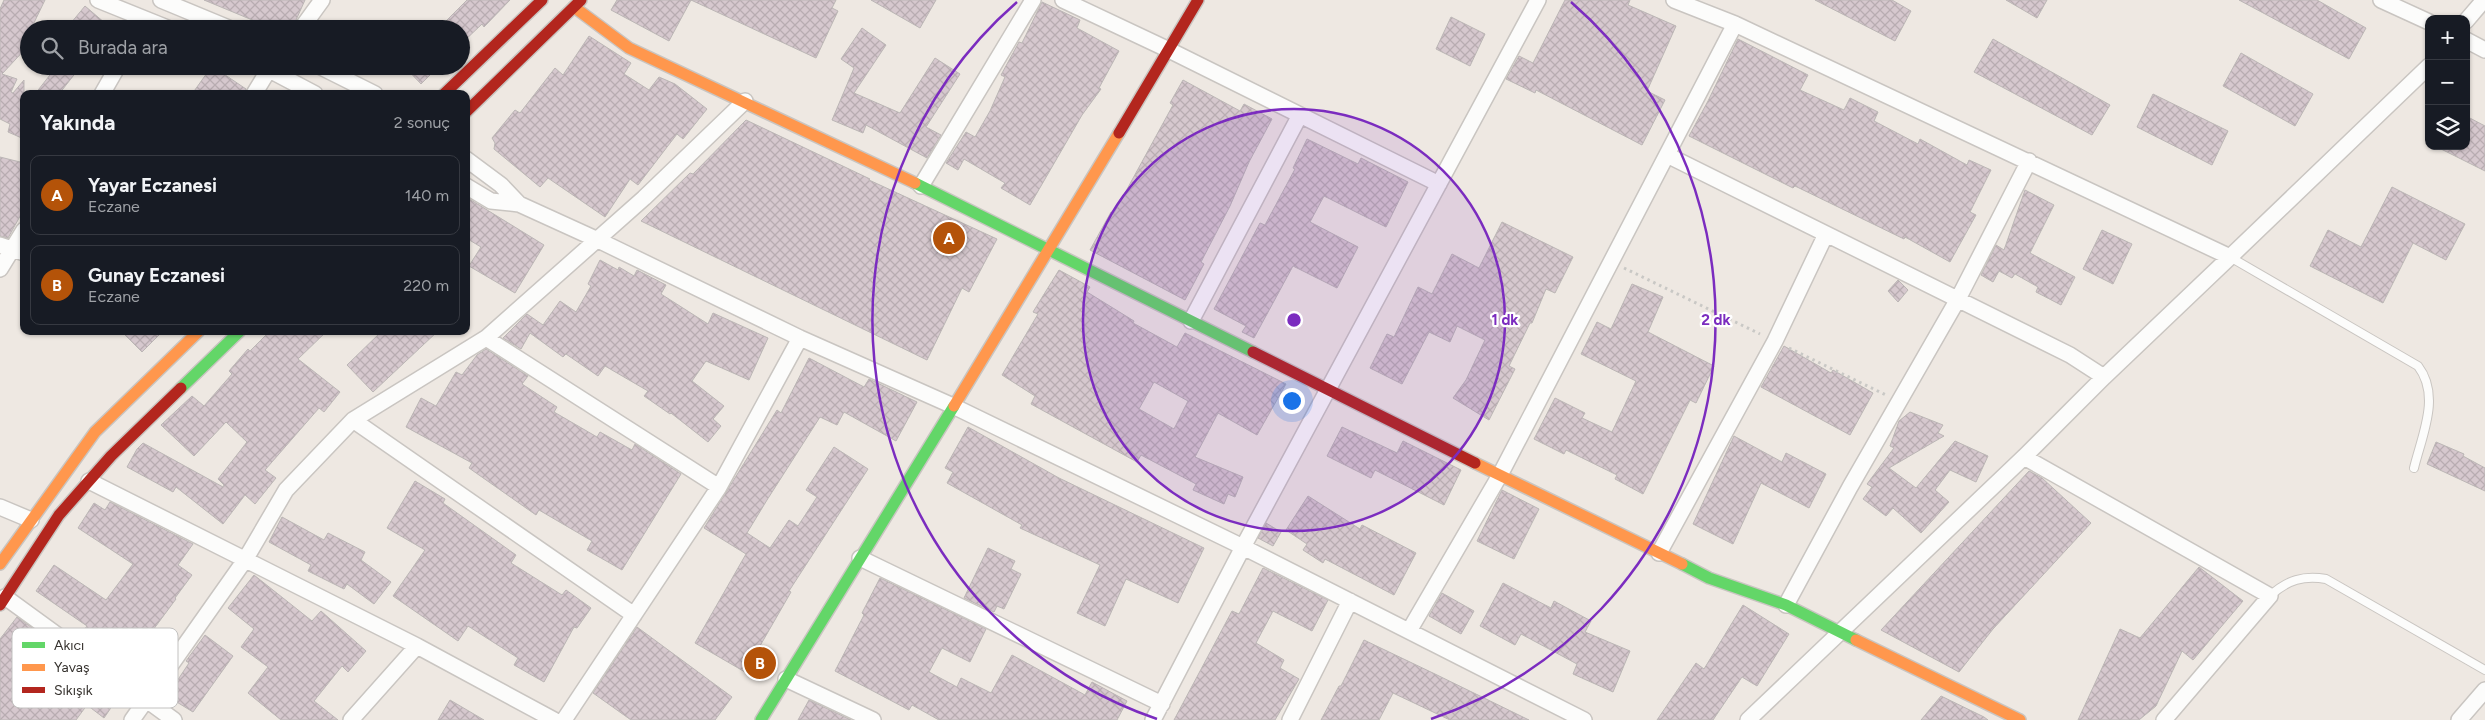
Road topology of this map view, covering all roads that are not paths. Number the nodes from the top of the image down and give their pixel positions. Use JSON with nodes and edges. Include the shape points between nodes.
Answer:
{"nodes":[{"id":1,"x":98,"y":0,"type":"edge"},
{"id":2,"x":161,"y":0,"type":"edge"},
{"id":3,"x":322,"y":0,"type":"edge"},
{"id":4,"x":542,"y":0,"type":"edge"},
{"id":5,"x":1033,"y":0,"type":"edge"},
{"id":6,"x":1063,"y":0,"type":"edge"},
{"id":7,"x":1198,"y":0,"type":"edge"},
{"id":8,"x":1538,"y":0,"type":"edge"},
{"id":9,"x":1674,"y":0,"type":"edge"},
{"id":10,"x":2381,"y":0,"type":"edge"},
{"id":11,"x":2484,"y":0,"type":"edge"},
{"id":12,"x":578,"y":3,"type":"edge"},
{"id":13,"x":2470,"y":16,"type":"edge"},
{"id":14,"x":135,"y":20,"type":"edge"},
{"id":15,"x":209,"y":20,"type":"edge"},
{"id":16,"x":308,"y":20,"type":"edge"},
{"id":17,"x":2425,"y":20,"type":"edge"},
{"id":18,"x":1735,"y":24,"type":"junction"},
{"id":19,"x":2470,"y":42,"type":"edge"},
{"id":20,"x":1169,"y":50,"type":"junction"},
{"id":21,"x":2485,"y":50,"type":"edge"},
{"id":22,"x":470,"y":69,"type":"edge"},
{"id":23,"x":2425,"y":70,"type":"edge"},
{"id":24,"x":113,"y":75,"type":"edge"},
{"id":25,"x":263,"y":75,"type":"edge"},
{"id":26,"x":281,"y":75,"type":"edge"},
{"id":27,"x":337,"y":75,"type":"edge"},
{"id":28,"x":464,"y":75,"type":"edge"},
{"id":29,"x":104,"y":90,"type":"edge"},
{"id":30,"x":256,"y":90,"type":"edge"},
{"id":31,"x":307,"y":90,"type":"edge"},
{"id":32,"x":367,"y":90,"type":"edge"},
{"id":33,"x":448,"y":90,"type":"edge"},
{"id":34,"x":745,"y":101,"type":"junction"},
{"id":35,"x":470,"y":108,"type":"edge"},
{"id":36,"x":1300,"y":115,"type":"junction"},
{"id":37,"x":1667,"y":155,"type":"junction"},
{"id":38,"x":2029,"y":161,"type":"junction"},
{"id":39,"x":470,"y":162,"type":"edge"},
{"id":40,"x":1439,"y":184,"type":"junction"},
{"id":41,"x":921,"y":186,"type":"junction"},
{"id":42,"x":470,"y":188,"type":"edge"},
{"id":43,"x":519,"y":204,"type":"junction"},
{"id":44,"x":1826,"y":234,"type":"junction"},
{"id":45,"x":20,"y":236,"type":"edge"},
{"id":46,"x":598,"y":240,"type":"junction"},
{"id":47,"x":12,"y":249,"type":"edge"},
{"id":48,"x":1049,"y":250,"type":"junction"},
{"id":49,"x":2230,"y":257,"type":"junction"},
{"id":50,"x":0,"y":269,"type":"edge"},
{"id":51,"x":1958,"y":299,"type":"junction"},
{"id":52,"x":1191,"y":321,"type":"junction"},
{"id":53,"x":195,"y":335,"type":"edge"},
{"id":54,"x":236,"y":335,"type":"edge"},
{"id":55,"x":486,"y":338,"type":"junction"},
{"id":56,"x":800,"y":338,"type":"junction"},
{"id":57,"x":2104,"y":377,"type":"junction"},
{"id":58,"x":1328,"y":390,"type":"junction"},
{"id":59,"x":953,"y":406,"type":"junction"},
{"id":60,"x":353,"y":420,"type":"junction"},
{"id":61,"x":2024,"y":457,"type":"junction"},
{"id":62,"x":2414,"y":468,"type":"dead end"},
{"id":63,"x":1500,"y":475,"type":"junction"},
{"id":64,"x":90,"y":481,"type":"junction"},
{"id":65,"x":719,"y":487,"type":"junction"},
{"id":66,"x":0,"y":507,"type":"edge"},
{"id":67,"x":31,"y":520,"type":"junction"},
{"id":68,"x":1244,"y":547,"type":"junction"},
{"id":69,"x":1659,"y":553,"type":"junction"},
{"id":70,"x":860,"y":558,"type":"junction"},
{"id":71,"x":245,"y":560,"type":"junction"},
{"id":72,"x":0,"y":564,"type":"edge"},
{"id":73,"x":2270,"y":596,"type":"junction"},
{"id":74,"x":3,"y":601,"type":"edge"},
{"id":75,"x":1350,"y":601,"type":"junction"},
{"id":76,"x":1786,"y":605,"type":"junction"},
{"id":77,"x":634,"y":615,"type":"junction"},
{"id":78,"x":42,"y":628,"type":"edge"},
{"id":79,"x":1409,"y":631,"type":"junction"},
{"id":80,"x":1841,"y":632,"type":"junction"},
{"id":81,"x":416,"y":646,"type":"junction"},
{"id":82,"x":178,"y":656,"type":"edge"},
{"id":83,"x":2485,"y":670,"type":"edge"},
{"id":84,"x":786,"y":679,"type":"junction"},
{"id":85,"x":2485,"y":690,"type":"edge"},
{"id":86,"x":1162,"y":704,"type":"junction"},
{"id":87,"x":141,"y":708,"type":"edge"},
{"id":88,"x":158,"y":708,"type":"edge"},
{"id":89,"x":132,"y":720,"type":"edge"},
{"id":90,"x":174,"y":720,"type":"edge"},
{"id":91,"x":351,"y":720,"type":"edge"},
{"id":92,"x":554,"y":720,"type":"edge"},
{"id":93,"x":564,"y":720,"type":"edge"},
{"id":94,"x":761,"y":720,"type":"edge"},
{"id":95,"x":873,"y":720,"type":"edge"},
{"id":96,"x":1153,"y":720,"type":"edge"},
{"id":97,"x":1291,"y":720,"type":"edge"},
{"id":98,"x":1584,"y":720,"type":"edge"},
{"id":99,"x":1748,"y":720,"type":"edge"},
{"id":100,"x":2020,"y":720,"type":"edge"},
{"id":101,"x":2164,"y":720,"type":"edge"},
{"id":102,"x":2459,"y":720,"type":"edge"}],
"edges":[{"from":1,"to":14,"type":"street"},
{"from":2,"to":15,"type":"street"},
{"from":3,"to":16,"type":"street"},
{"from":4,"to":22,"type":"street"},
{"from":5,"to":41,"type":"street"},
{"from":6,"to":20,"type":"street"},
{"from":7,"to":20,"type":"street"},
{"from":8,"to":40,"type":"street"},
{"from":9,"to":18,"type":"street"},
{"from":10,"to":17,"type":"street"},
{"from":11,"to":13,"type":"street"},
{"from":12,"to":34,"type":"street","via":[[610,36],[629,48]]},
{"from":12,"to":35,"type":"street"},
{"from":18,"to":37,"type":"street"},
{"from":18,"to":38,"type":"street"},
{"from":19,"to":21,"type":"street"},
{"from":20,"to":36,"type":"street"},
{"from":20,"to":48,"type":"street"},
{"from":23,"to":49,"type":"street"},
{"from":24,"to":29,"type":"street"},
{"from":25,"to":30,"type":"street"},
{"from":26,"to":31,"type":"street"},
{"from":27,"to":32,"type":"street"},
{"from":28,"to":33,"type":"street"},
{"from":34,"to":41,"type":"street"},
{"from":34,"to":46,"type":"street"},
{"from":36,"to":40,"type":"street"},
{"from":36,"to":52,"type":"street"},
{"from":37,"to":44,"type":"street"},
{"from":37,"to":63,"type":"street"},
{"from":38,"to":49,"type":"street"},
{"from":38,"to":51,"type":"street"},
{"from":39,"to":43,"type":"street","via":[[502,185]]},
{"from":40,"to":58,"type":"street"},
{"from":41,"to":48,"type":"street"},
{"from":42,"to":43,"type":"street","via":[[491,201]]},
{"from":43,"to":46,"type":"street"},
{"from":44,"to":51,"type":"street"},
{"from":44,"to":69,"type":"street","via":[[1775,341]]},
{"from":45,"to":47,"type":"street"},
{"from":46,"to":55,"type":"street"},
{"from":46,"to":56,"type":"street"},
{"from":47,"to":50,"type":"street"},
{"from":48,"to":52,"type":"street"},
{"from":48,"to":59,"type":"street"},
{"from":49,"to":57,"type":"street"},
{"from":49,"to":62,"type":"lane","via":[[2418,366],[2427,380],[2430,402]]},
{"from":51,"to":57,"type":"street","via":[[2070,355]]},
{"from":51,"to":76,"type":"street"},
{"from":52,"to":58,"type":"street"},
{"from":53,"to":67,"type":"street","via":[[95,432]]},
{"from":54,"to":64,"type":"street","via":[[111,456]]},
{"from":55,"to":60,"type":"street"},
{"from":55,"to":65,"type":"street"},
{"from":56,"to":59,"type":"street"},
{"from":56,"to":65,"type":"street"},
{"from":57,"to":61,"type":"street"},
{"from":58,"to":63,"type":"street"},
{"from":58,"to":68,"type":"street"},
{"from":59,"to":68,"type":"street"},
{"from":59,"to":70,"type":"street"},
{"from":60,"to":71,"type":"street","via":[[286,490]]},
{"from":60,"to":77,"type":"street"},
{"from":61,"to":73,"type":"street"},
{"from":61,"to":80,"type":"street"},
{"from":63,"to":69,"type":"street"},
{"from":63,"to":79,"type":"street"},
{"from":64,"to":71,"type":"street"},
{"from":64,"to":74,"type":"street","via":[[60,515]]},
{"from":65,"to":77,"type":"street"},
{"from":66,"to":67,"type":"street"},
{"from":67,"to":72,"type":"street"},
{"from":68,"to":75,"type":"street"},
{"from":68,"to":86,"type":"street"},
{"from":69,"to":76,"type":"street","via":[[1709,578]]},
{"from":70,"to":84,"type":"street"},
{"from":70,"to":86,"type":"street"},
{"from":71,"to":81,"type":"street"},
{"from":71,"to":82,"type":"street"},
{"from":73,"to":83,"type":"lane","via":[[2299,578],[2326,579]]},
{"from":73,"to":101,"type":"street"},
{"from":74,"to":78,"type":"street"},
{"from":75,"to":79,"type":"street"},
{"from":75,"to":97,"type":"street"},
{"from":76,"to":80,"type":"street"},
{"from":77,"to":93,"type":"street"},
{"from":79,"to":98,"type":"street"},
{"from":80,"to":99,"type":"street"},
{"from":80,"to":100,"type":"street"},
{"from":81,"to":91,"type":"street"},
{"from":81,"to":92,"type":"street"},
{"from":84,"to":94,"type":"street"},
{"from":84,"to":95,"type":"street"},
{"from":85,"to":102,"type":"street"},
{"from":86,"to":96,"type":"street"},
{"from":87,"to":89,"type":"street"},
{"from":88,"to":90,"type":"street"}]}
